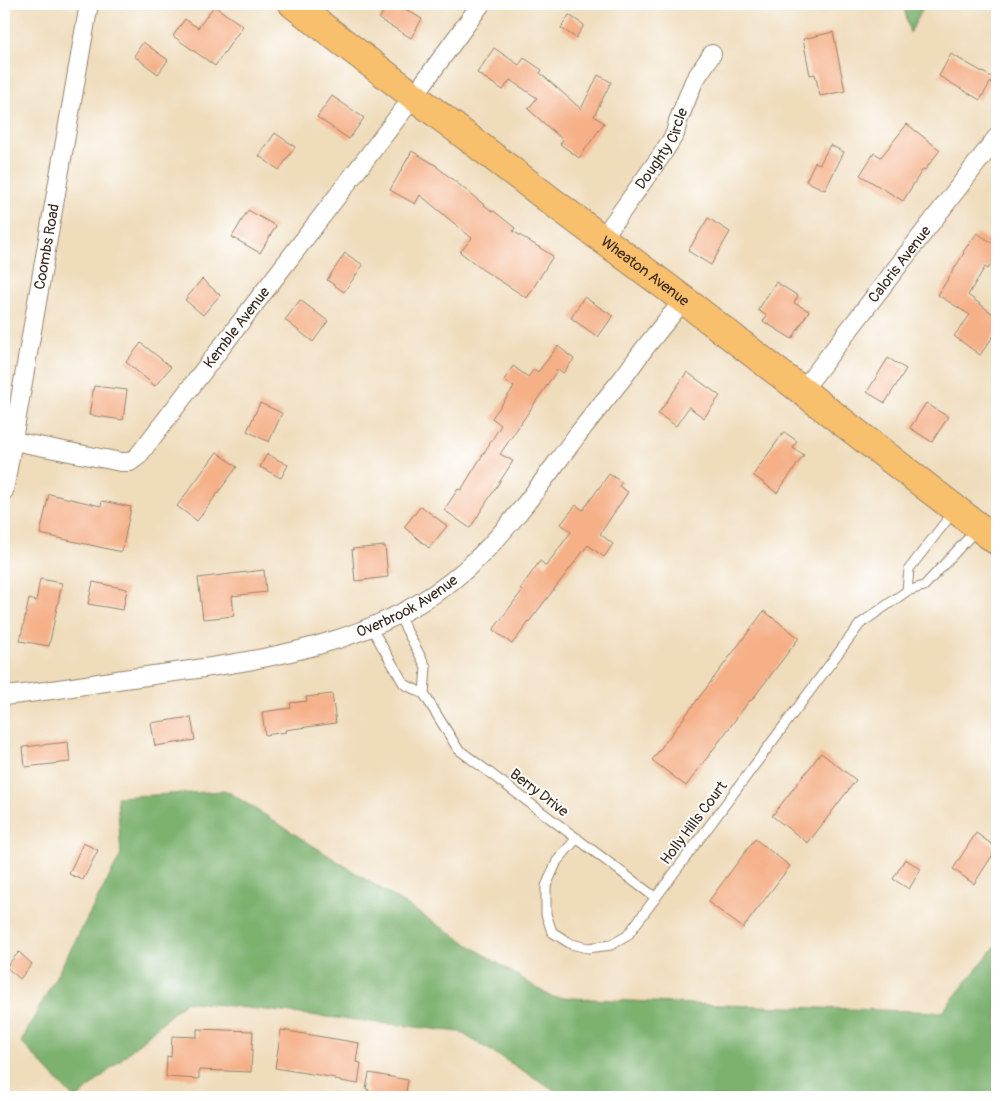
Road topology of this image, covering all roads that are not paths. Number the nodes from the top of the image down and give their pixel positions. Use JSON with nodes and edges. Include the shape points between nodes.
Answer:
{"nodes":[{"id":1,"x":89,"y":4,"type":"edge"},
{"id":2,"x":293,"y":4,"type":"edge"},
{"id":3,"x":482,"y":4,"type":"edge"},
{"id":4,"x":712,"y":54,"type":"dead end"},
{"id":5,"x":414,"y":96,"type":"junction"},
{"id":6,"x":997,"y":137,"type":"edge"},
{"id":7,"x":602,"y":239,"type":"junction"},
{"id":8,"x":684,"y":300,"type":"junction"},
{"id":9,"x":802,"y":390,"type":"junction"},
{"id":10,"x":12,"y":441,"type":"junction"},
{"id":11,"x":4,"y":491,"type":"edge"},
{"id":12,"x":956,"y":509,"type":"junction"},
{"id":13,"x":988,"y":534,"type":"edge"},
{"id":14,"x":907,"y":591,"type":"junction"},
{"id":15,"x":398,"y":614,"type":"junction"},
{"id":16,"x":371,"y":627,"type":"junction"},
{"id":17,"x":424,"y":694,"type":"junction"},
{"id":18,"x":4,"y":696,"type":"edge"},
{"id":19,"x":577,"y":838,"type":"junction"},
{"id":20,"x":656,"y":898,"type":"junction"}],
"edges":[{"from":1,"to":10,"type":"street","name":"Coombs Road"},
{"from":2,"to":5,"type":"main road","name":"Wheaton Avenue"},
{"from":3,"to":5,"type":"street","name":"Kemble Avenue"},
{"from":4,"to":7,"type":"street","name":"Doughty Circle","via":[[694,81],[675,134]]},
{"from":5,"to":7,"type":"main road","name":"Wheaton Avenue"},
{"from":5,"to":10,"type":"street","name":"Kemble Avenue","via":[[138,456],[130,462],[121,462]]},
{"from":6,"to":9,"type":"street","name":"Caloris Avenue"},
{"from":7,"to":8,"type":"main road","name":"Wheaton Avenue"},
{"from":8,"to":9,"type":"main road","name":"Wheaton Avenue"},
{"from":8,"to":15,"type":"street","name":"Overbrook Avenue","via":[[494,541],[443,588]]},
{"from":9,"to":12,"type":"main road","name":"Wheaton Avenue"},
{"from":10,"to":11,"type":"street","name":"Coombs Road"},
{"from":12,"to":13,"type":"main road","name":"Wheaton Avenue"},
{"from":12,"to":14,"type":"lane","via":[[909,569]]},
{"from":13,"to":14,"type":"lane","name":"Holly Hills Court","via":[[924,586]]},
{"from":14,"to":20,"type":"lane","name":"Holly Hills Court","via":[[860,624]]},
{"from":15,"to":16,"type":"street","name":"Overbrook Avenue"},
{"from":15,"to":17,"type":"lane","via":[[426,668]]},
{"from":16,"to":17,"type":"lane","name":"Berry Drive","via":[[404,684]]},
{"from":16,"to":18,"type":"street","name":"Overbrook Avenue","via":[[284,654]]},
{"from":17,"to":19,"type":"lane","name":"Berry Drive","via":[[458,749]]},
{"from":19,"to":20,"type":"lane","name":"Berry Drive"},
{"from":19,"to":20,"type":"lane","name":"Holly Hills Court","via":[[557,861],[546,886],[546,914],[552,932],[571,944],[588,948],[611,945],[627,936]]}]}
